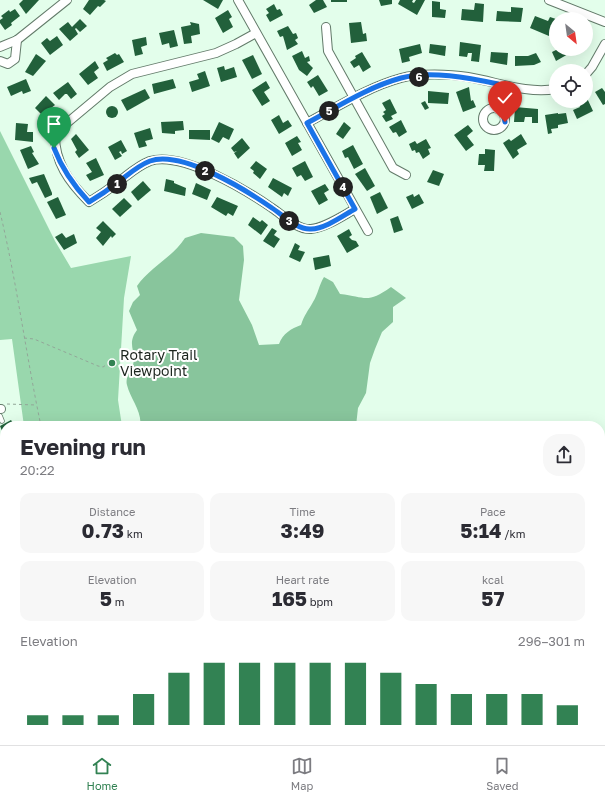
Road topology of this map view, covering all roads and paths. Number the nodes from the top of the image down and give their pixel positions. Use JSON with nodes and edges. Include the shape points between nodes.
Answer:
{"nodes":[{"id":1,"x":67,"y":0,"type":"edge"},
{"id":2,"x":238,"y":0,"type":"edge"},
{"id":3,"x":549,"y":0,"type":"edge"},
{"id":4,"x":560,"y":2,"type":"edge"},
{"id":5,"x":605,"y":22,"type":"edge"},
{"id":6,"x":326,"y":27,"type":"dead end"},
{"id":7,"x":256,"y":32,"type":"junction"},
{"id":8,"x":17,"y":40,"type":"junction"},
{"id":9,"x":605,"y":44,"type":"edge"},
{"id":10,"x":0,"y":47,"type":"edge"},
{"id":11,"x":0,"y":61,"type":"edge"},
{"id":12,"x":593,"y":65,"type":"edge"},
{"id":13,"x":498,"y":84,"type":"junction"},
{"id":14,"x":549,"y":89,"type":"edge"},
{"id":15,"x":354,"y":98,"type":"junction"},
{"id":16,"x":495,"y":108,"type":"dead end"},
{"id":17,"x":307,"y":123,"type":"junction"},
{"id":18,"x":406,"y":175,"type":"dead end"},
{"id":19,"x":355,"y":209,"type":"junction"},
{"id":20,"x":0,"y":212,"type":"edge"},
{"id":21,"x":368,"y":231,"type":"dead end"},
{"id":22,"x":24,"y":338,"type":"junction"},
{"id":23,"x":109,"y":363,"type":"dead end"},
{"id":24,"x":36,"y":405,"type":"junction"},
{"id":25,"x":2,"y":412,"type":"edge"},
{"id":26,"x":40,"y":421,"type":"edge"}],
"edges":[{"from":1,"to":8,"type":"street"},
{"from":2,"to":7,"type":"street"},
{"from":3,"to":4,"type":"street"},
{"from":4,"to":5,"type":"street"},
{"from":6,"to":15,"type":"street","via":[[328,51]]},
{"from":7,"to":17,"type":"street"},
{"from":7,"to":19,"type":"street","via":[[216,53],[132,74],[110,86],[55,133],[54,148],[61,167],[76,189],[89,202],[131,170],[151,161],[173,161],[191,164],[249,192],[293,224],[311,230]]},
{"from":8,"to":10,"type":"street"},
{"from":8,"to":11,"type":"street","via":[[15,59],[8,64]]},
{"from":9,"to":12,"type":"street"},
{"from":13,"to":14,"type":"street","via":[[528,90]]},
{"from":13,"to":15,"type":"street","via":[[468,77],[402,78]]},
{"from":13,"to":16,"type":"street"},
{"from":15,"to":17,"type":"street"},
{"from":15,"to":18,"type":"street","via":[[393,168]]},
{"from":17,"to":19,"type":"street"},
{"from":19,"to":21,"type":"street"},
{"from":20,"to":22,"type":"path","via":[[13,264]]},
{"from":22,"to":23,"type":"path","via":[[34,339],[98,366],[103,367]]},
{"from":22,"to":24,"type":"path"},
{"from":24,"to":25,"type":"path"},
{"from":24,"to":26,"type":"path"}]}
